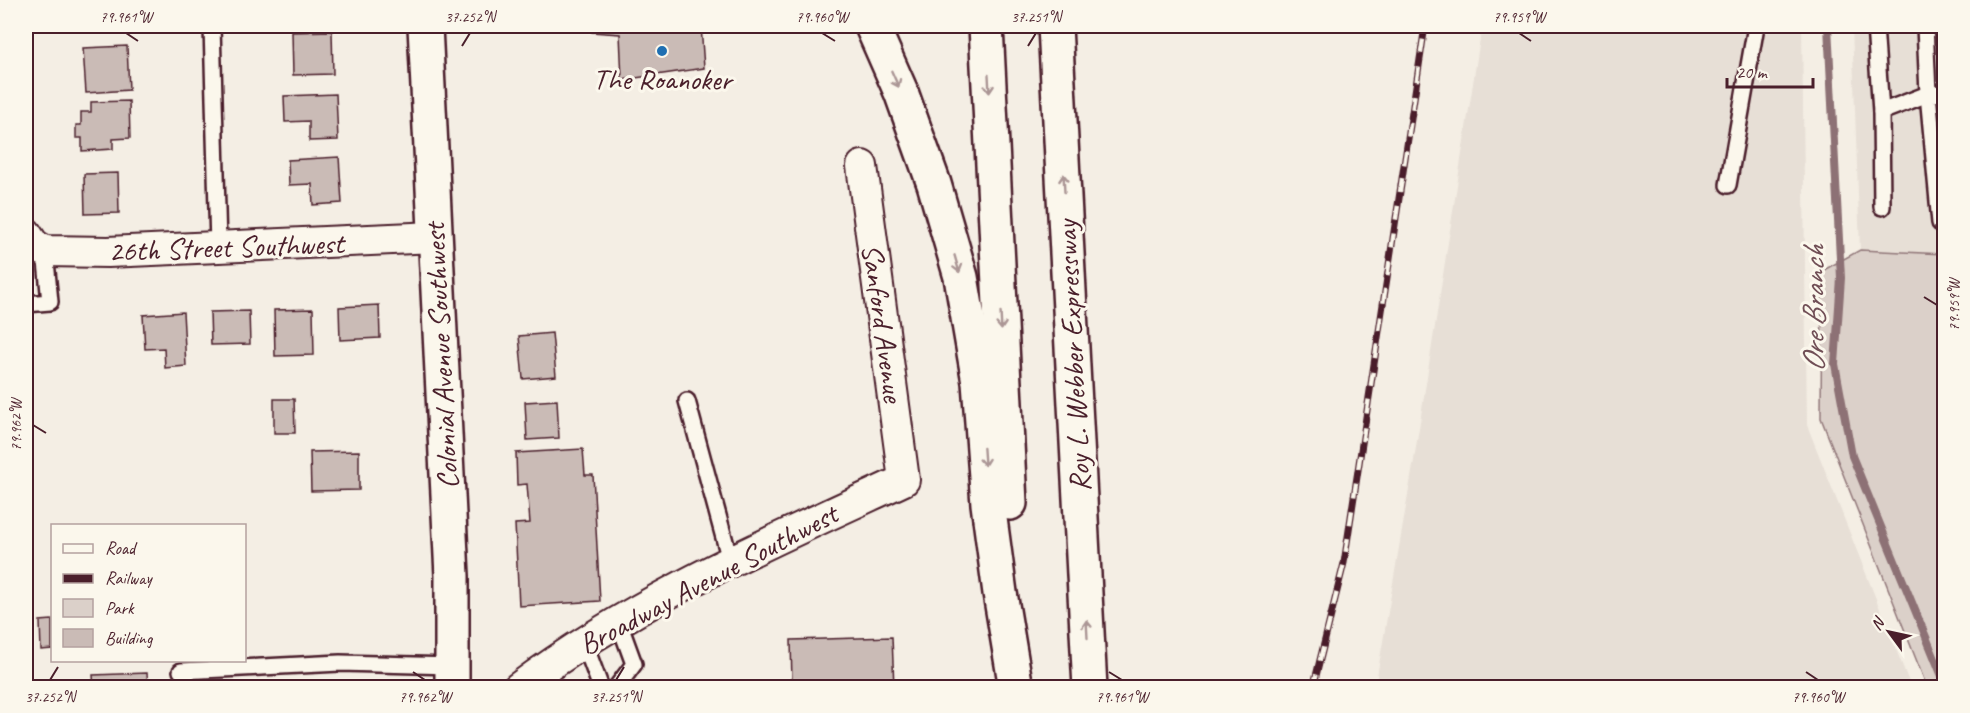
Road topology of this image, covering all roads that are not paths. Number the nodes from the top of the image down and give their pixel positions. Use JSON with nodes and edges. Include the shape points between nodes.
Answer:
{"nodes":[{"id":1,"x":212,"y":26,"type":"edge"},
{"id":2,"x":425,"y":26,"type":"edge"},
{"id":3,"x":872,"y":26,"type":"edge"},
{"id":4,"x":986,"y":26,"type":"edge"},
{"id":5,"x":1055,"y":26,"type":"edge"},
{"id":6,"x":1756,"y":26,"type":"edge"},
{"id":7,"x":1875,"y":26,"type":"edge"},
{"id":8,"x":1925,"y":26,"type":"edge"},
{"id":9,"x":1944,"y":93,"type":"edge"},
{"id":10,"x":1928,"y":94,"type":"junction"},
{"id":11,"x":1881,"y":112,"type":"junction"},
{"id":12,"x":862,"y":166,"type":"dead end"},
{"id":13,"x":1728,"y":185,"type":"dead end"},
{"id":14,"x":1882,"y":207,"type":"dead end"},
{"id":15,"x":1940,"y":223,"type":"dead end"},
{"id":16,"x":435,"y":237,"type":"junction"},
{"id":17,"x":35,"y":242,"type":"edge"},
{"id":18,"x":218,"y":246,"type":"junction"},
{"id":19,"x":26,"y":304,"type":"edge"},
{"id":20,"x":687,"y":401,"type":"dead end"},
{"id":21,"x":904,"y":480,"type":"joint"},
{"id":22,"x":730,"y":560,"type":"junction"},
{"id":23,"x":618,"y":620,"type":"junction"},
{"id":24,"x":584,"y":642,"type":"junction"},
{"id":25,"x":181,"y":671,"type":"dead end"},
{"id":26,"x":452,"y":677,"type":"edge"},
{"id":27,"x":518,"y":687,"type":"edge"},
{"id":28,"x":601,"y":687,"type":"edge"},
{"id":29,"x":616,"y":687,"type":"edge"},
{"id":30,"x":1018,"y":687,"type":"edge"},
{"id":31,"x":1090,"y":687,"type":"edge"}],
"edges":[{"from":1,"to":18,"type":"lane"},
{"from":2,"to":16,"type":"main road","name":"Colonial Avenue Southwest"},
{"from":3,"to":30,"type":"main road","one_way":true,"via":[[934,184],[961,277],[979,382],[988,504],[1000,593]]},
{"from":4,"to":30,"type":"main road","one_way":true},
{"from":31,"to":5,"type":"main road","name":"Roy L. Webber Expressway","one_way":true},
{"from":6,"to":13,"type":"lane"},
{"from":7,"to":11,"type":"lane"},
{"from":8,"to":10,"type":"lane"},
{"from":9,"to":10,"type":"lane"},
{"from":10,"to":11,"type":"lane"},
{"from":10,"to":15,"type":"lane"},
{"from":11,"to":14,"type":"lane"},
{"from":12,"to":21,"type":"street","name":"Sanford Avenue"},
{"from":16,"to":18,"type":"street","name":"26th Street Southwest"},
{"from":16,"to":26,"type":"main road","name":"Colonial Avenue Southwest","via":[[452,576]]},
{"from":17,"to":18,"type":"street","name":"26th Street Southwest","via":[[108,252]]},
{"from":17,"to":19,"type":"lane","via":[[50,302]]},
{"from":20,"to":22,"type":"lane"},
{"from":21,"to":22,"type":"street","name":"Broadway Avenue Southwest"},
{"from":22,"to":23,"type":"street","name":"Broadway Avenue Southwest"},
{"from":23,"to":24,"type":"street","name":"Broadway Avenue Southwest"},
{"from":23,"to":29,"type":"lane","via":[[634,664]]},
{"from":24,"to":27,"type":"street","name":"Broadway Avenue Southwest"},
{"from":24,"to":28,"type":"lane"},
{"from":25,"to":26,"type":"lane","via":[[340,663]]}]}
